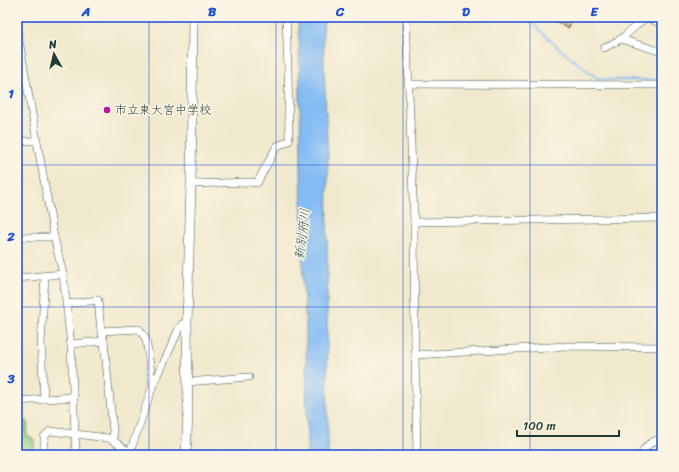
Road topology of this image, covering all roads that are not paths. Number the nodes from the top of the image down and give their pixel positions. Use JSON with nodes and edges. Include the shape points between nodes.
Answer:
{"nodes":[{"id":1,"x":193,"y":17,"type":"edge"},
{"id":2,"x":286,"y":17,"type":"edge"},
{"id":3,"x":406,"y":17,"type":"edge"},
{"id":4,"x":647,"y":17,"type":"edge"},
{"id":5,"x":662,"y":25,"type":"edge"},
{"id":6,"x":17,"y":29,"type":"edge"},
{"id":7,"x":621,"y":39,"type":"junction"},
{"id":8,"x":18,"y":44,"type":"edge"},
{"id":9,"x":604,"y":48,"type":"dead end"},
{"id":10,"x":662,"y":52,"type":"edge"},
{"id":11,"x":409,"y":84,"type":"junction"},
{"id":12,"x":662,"y":85,"type":"edge"},
{"id":13,"x":17,"y":141,"type":"edge"},
{"id":14,"x":37,"y":141,"type":"junction"},
{"id":15,"x":191,"y":184,"type":"junction"},
{"id":16,"x":662,"y":218,"type":"edge"},
{"id":17,"x":414,"y":222,"type":"junction"},
{"id":18,"x":17,"y":237,"type":"edge"},
{"id":19,"x":54,"y":237,"type":"junction"},
{"id":20,"x":63,"y":274,"type":"junction"},
{"id":21,"x":46,"y":276,"type":"junction"},
{"id":22,"x":17,"y":278,"type":"edge"},
{"id":23,"x":66,"y":304,"type":"junction"},
{"id":24,"x":187,"y":324,"type":"junction"},
{"id":25,"x":101,"y":331,"type":"junction"},
{"id":26,"x":104,"y":341,"type":"junction"},
{"id":27,"x":71,"y":344,"type":"junction"},
{"id":28,"x":662,"y":347,"type":"edge"},
{"id":29,"x":415,"y":355,"type":"junction"},
{"id":30,"x":249,"y":377,"type":"dead end"},
{"id":31,"x":187,"y":382,"type":"junction"},
{"id":32,"x":153,"y":386,"type":"junction"},
{"id":33,"x":74,"y":397,"type":"junction"},
{"id":34,"x":44,"y":399,"type":"junction"},
{"id":35,"x":17,"y":401,"type":"edge"},
{"id":36,"x":75,"y":434,"type":"junction"},
{"id":37,"x":662,"y":439,"type":"edge"},
{"id":38,"x":114,"y":442,"type":"junction"},
{"id":39,"x":129,"y":454,"type":"edge"},
{"id":40,"x":44,"y":455,"type":"edge"},
{"id":41,"x":76,"y":455,"type":"edge"},
{"id":42,"x":186,"y":455,"type":"edge"},
{"id":43,"x":417,"y":455,"type":"edge"},
{"id":44,"x":641,"y":455,"type":"edge"}],
"edges":[{"from":1,"to":15,"type":"street"},
{"from":2,"to":15,"type":"street","via":[[289,141],[277,146],[256,183]]},
{"from":3,"to":11,"type":"street"},
{"from":4,"to":5,"type":"street"},
{"from":4,"to":7,"type":"street"},
{"from":6,"to":8,"type":"street"},
{"from":7,"to":9,"type":"street"},
{"from":7,"to":10,"type":"street"},
{"from":8,"to":14,"type":"street"},
{"from":11,"to":12,"type":"street"},
{"from":11,"to":17,"type":"street"},
{"from":13,"to":14,"type":"street"},
{"from":14,"to":19,"type":"street"},
{"from":15,"to":24,"type":"street"},
{"from":16,"to":17,"type":"street"},
{"from":17,"to":29,"type":"street"},
{"from":18,"to":19,"type":"street"},
{"from":19,"to":20,"type":"street"},
{"from":20,"to":21,"type":"street"},
{"from":20,"to":23,"type":"street"},
{"from":21,"to":22,"type":"street"},
{"from":21,"to":34,"type":"street","via":[[41,343]]},
{"from":23,"to":25,"type":"street","via":[[98,300]]},
{"from":23,"to":27,"type":"street"},
{"from":24,"to":31,"type":"street"},
{"from":24,"to":32,"type":"street","via":[[182,324],[178,331]]},
{"from":25,"to":26,"type":"street"},
{"from":25,"to":32,"type":"street","via":[[139,329],[146,339]]},
{"from":26,"to":27,"type":"street"},
{"from":26,"to":38,"type":"street"},
{"from":27,"to":33,"type":"street"},
{"from":28,"to":29,"type":"street","via":[[566,346]]},
{"from":29,"to":43,"type":"street"},
{"from":30,"to":31,"type":"street"},
{"from":31,"to":42,"type":"street"},
{"from":32,"to":39,"type":"street"},
{"from":33,"to":34,"type":"street"},
{"from":33,"to":36,"type":"street"},
{"from":34,"to":35,"type":"street"},
{"from":36,"to":38,"type":"street","via":[[108,438]]},
{"from":36,"to":40,"type":"street","via":[[50,431],[44,437]]},
{"from":36,"to":41,"type":"street"},
{"from":37,"to":44,"type":"street","via":[[653,441]]},
{"from":38,"to":39,"type":"street"}]}
